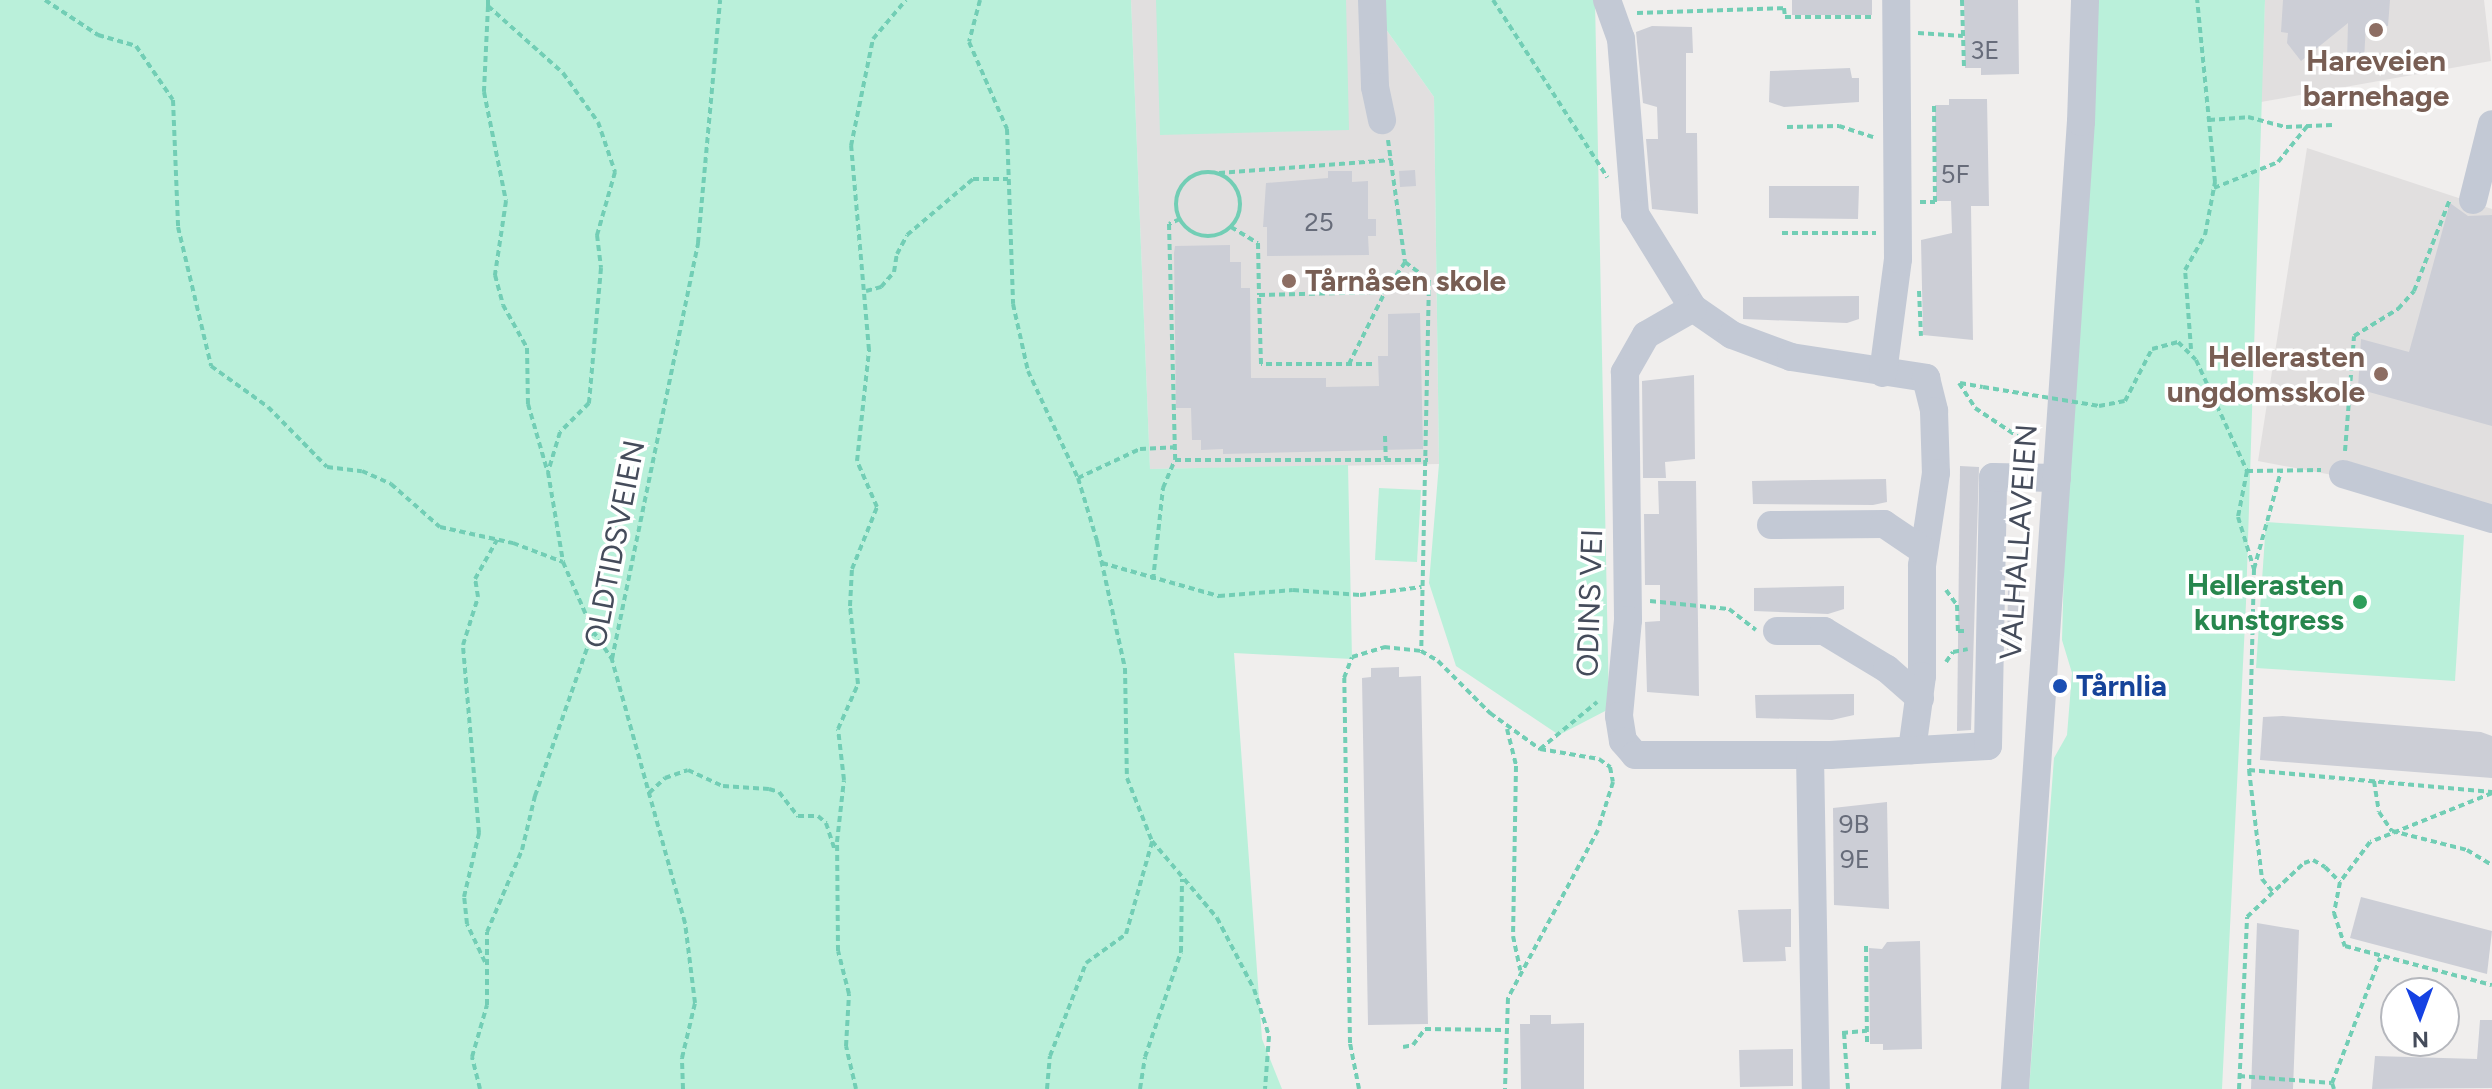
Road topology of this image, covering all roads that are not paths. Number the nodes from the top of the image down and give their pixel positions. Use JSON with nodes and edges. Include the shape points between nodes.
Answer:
{"nodes":[{"id":1,"x":1372,"y":0,"type":"edge"},
{"id":2,"x":2085,"y":0,"type":"edge"},
{"id":3,"x":1611,"y":10,"type":"edge"},
{"id":4,"x":1896,"y":17,"type":"edge"},
{"id":5,"x":1382,"y":120,"type":"road end"},
{"id":6,"x":2492,"y":124,"type":"edge"},
{"id":7,"x":2473,"y":200,"type":"road end"},
{"id":8,"x":1693,"y":308,"type":"junction"},
{"id":9,"x":1883,"y":373,"type":"junction"},
{"id":10,"x":2051,"y":466,"type":"junction"},
{"id":11,"x":2343,"y":474,"type":"road end"},
{"id":12,"x":2492,"y":519,"type":"edge"},
{"id":13,"x":1771,"y":525,"type":"dead end"},
{"id":14,"x":1923,"y":563,"type":"junction"},
{"id":15,"x":1777,"y":631,"type":"road end"},
{"id":16,"x":1921,"y":687,"type":"junction"},
{"id":17,"x":1912,"y":750,"type":"junction"},
{"id":18,"x":1810,"y":755,"type":"junction"},
{"id":19,"x":1816,"y":1089,"type":"edge"},
{"id":20,"x":2015,"y":1089,"type":"edge"}],
"edges":[{"from":1,"to":5,"type":"street","via":[[1375,87]]},
{"from":2,"to":10,"type":"street","name":"VALHALLAVEIEN"},
{"from":3,"to":8,"type":"street","via":[[1623,49],[1632,201],[1642,229]]},
{"from":4,"to":9,"type":"street","via":[[1899,234]]},
{"from":6,"to":7,"type":"street"},
{"from":8,"to":9,"type":"street","via":[[1721,330],[1769,350]]},
{"from":8,"to":18,"type":"street","name":"ODINS VEI","via":[[1646,335],[1626,366],[1628,620],[1621,733],[1635,755]]},
{"from":9,"to":14,"type":"street","via":[[1926,378],[1934,411],[1936,473]]},
{"from":10,"to":17,"type":"street","name":"ODINS VEI","via":[[1993,477],[1988,746]]},
{"from":10,"to":20,"type":"street","name":"VALHALLAVEIEN"},
{"from":11,"to":12,"type":"street"},
{"from":13,"to":14,"type":"street","via":[[1884,524]]},
{"from":14,"to":16,"type":"street"},
{"from":15,"to":16,"type":"street","via":[[1824,631]]},
{"from":16,"to":17,"type":"street"},
{"from":17,"to":18,"type":"street","name":"ODINS VEI"},
{"from":18,"to":19,"type":"street"}]}
